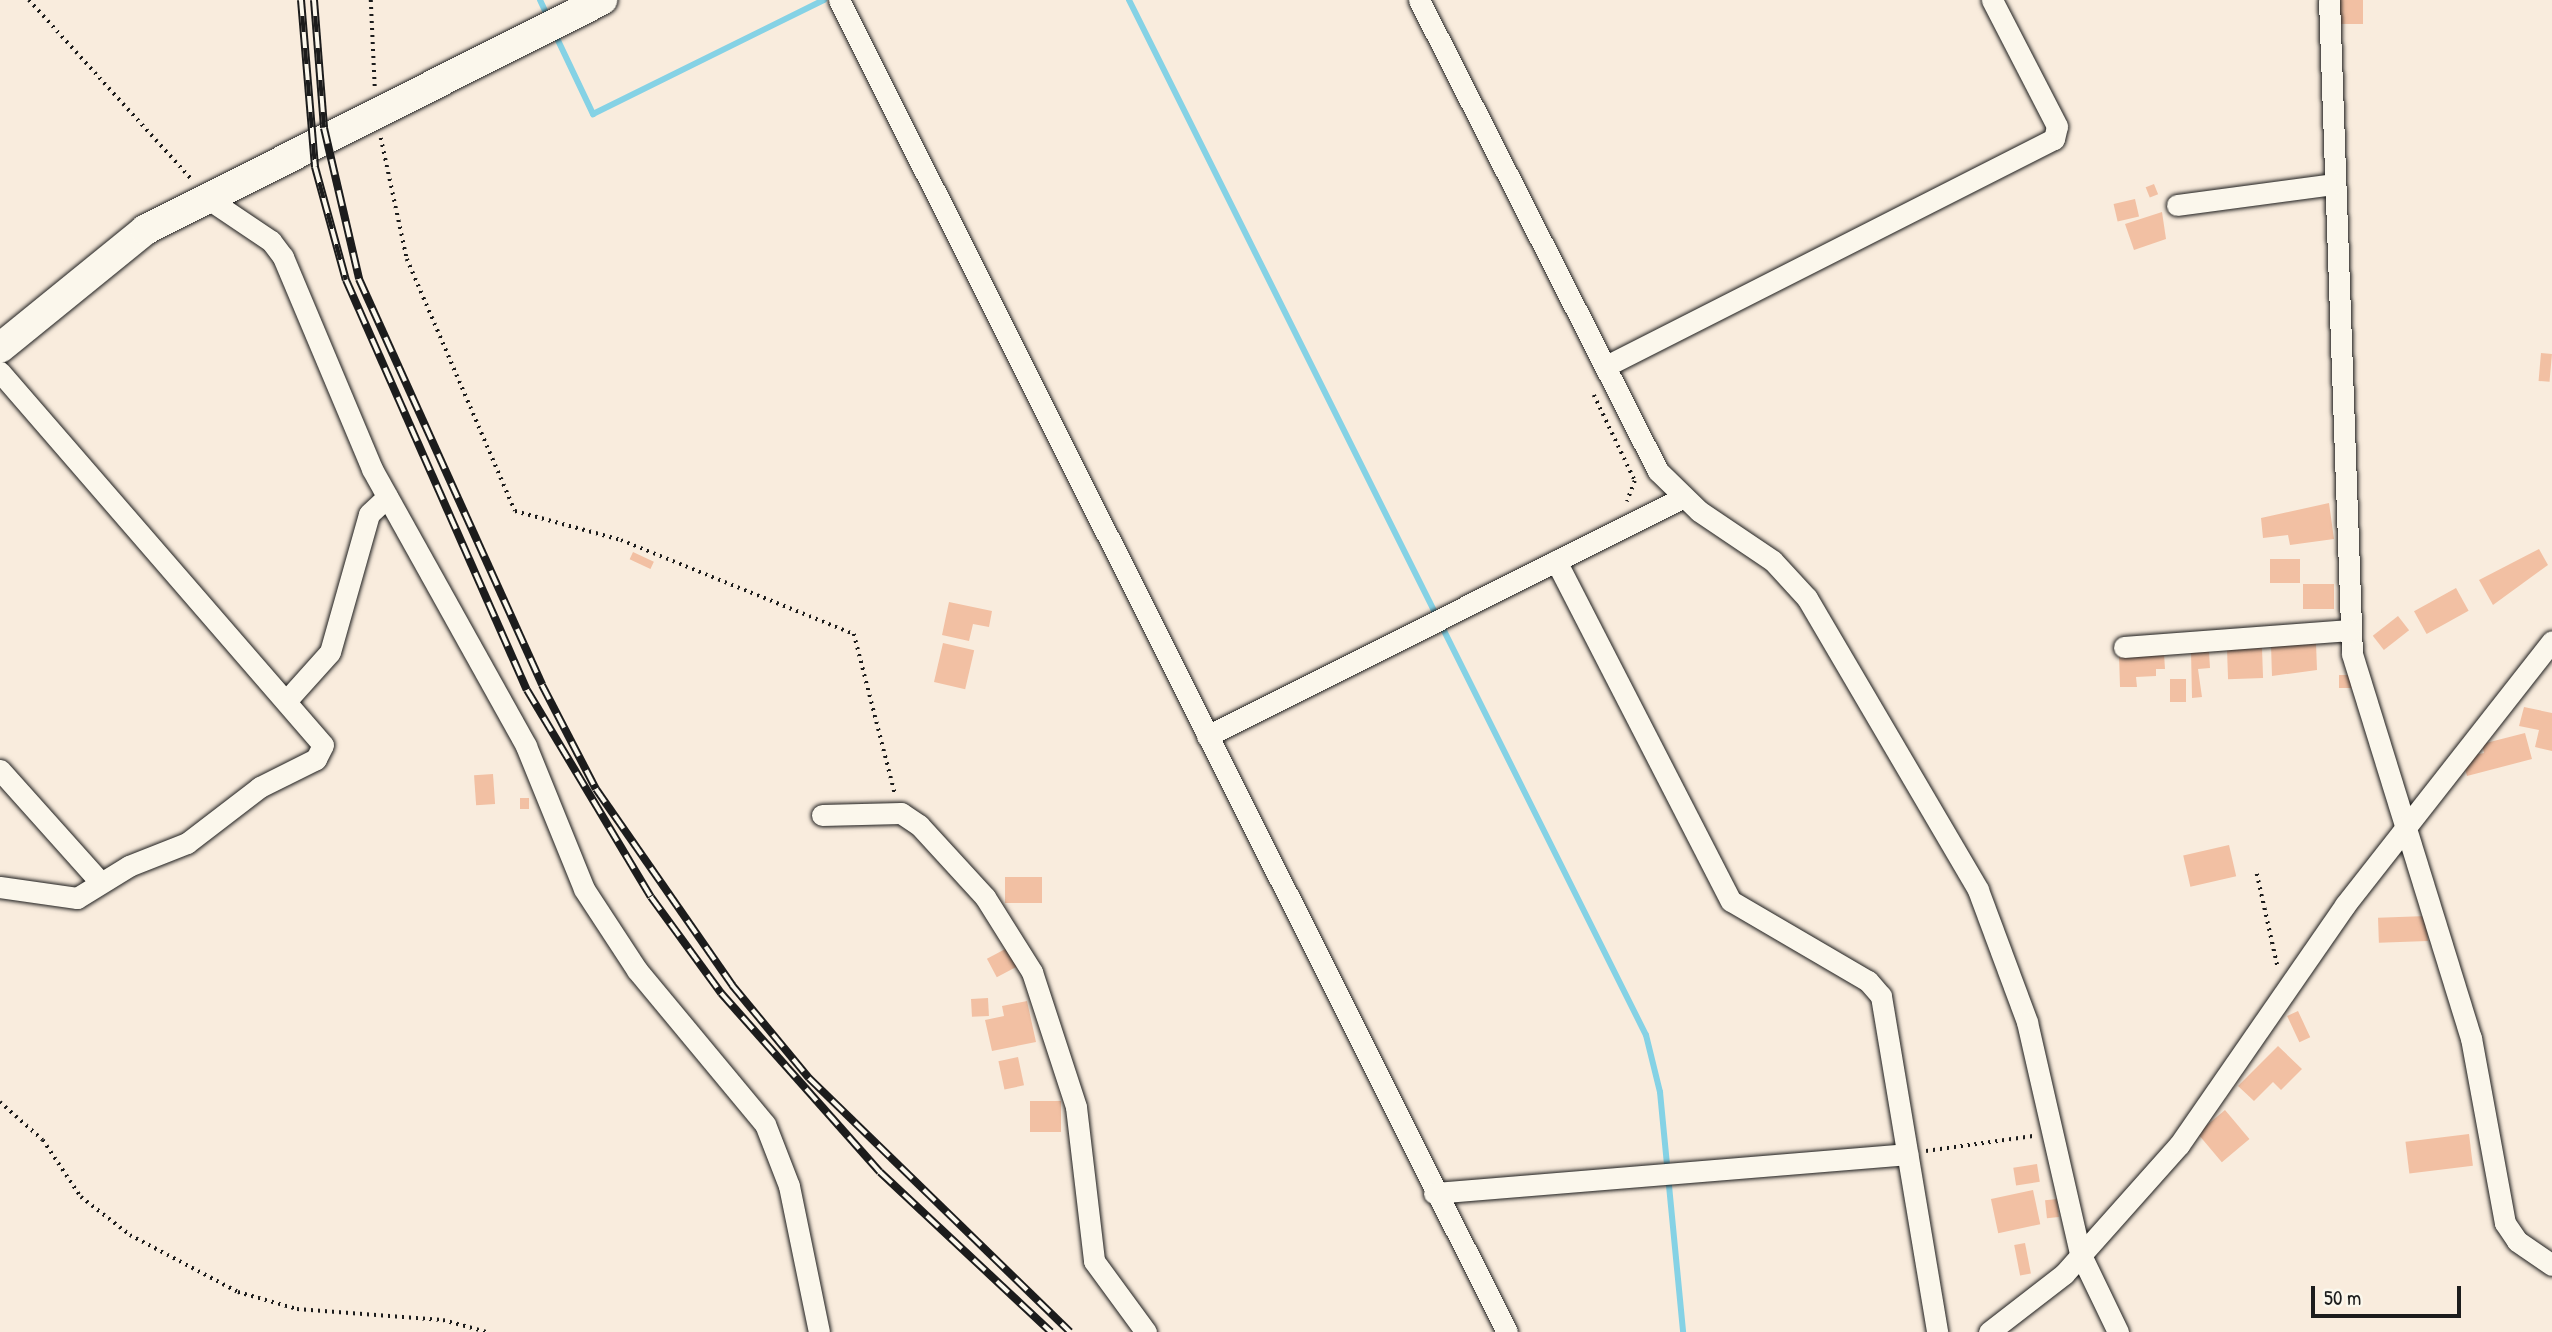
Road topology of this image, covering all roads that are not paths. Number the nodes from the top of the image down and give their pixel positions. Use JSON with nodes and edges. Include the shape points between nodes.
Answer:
{"nodes":[{"id":1,"x":602,"y":0,"type":"edge"},
{"id":2,"x":839,"y":0,"type":"edge"},
{"id":3,"x":1419,"y":0,"type":"edge"},
{"id":4,"x":1992,"y":0,"type":"edge"},
{"id":5,"x":2329,"y":0,"type":"edge"},
{"id":6,"x":2334,"y":184,"type":"junction"},
{"id":7,"x":207,"y":198,"type":"junction"},
{"id":8,"x":2177,"y":205,"type":"dead end"},
{"id":9,"x":0,"y":348,"type":"edge"},
{"id":10,"x":1608,"y":365,"type":"junction"},
{"id":11,"x":0,"y":372,"type":"edge"},
{"id":12,"x":387,"y":496,"type":"junction"},
{"id":13,"x":1682,"y":498,"type":"junction"},
{"id":14,"x":1556,"y":561,"type":"junction"},
{"id":15,"x":2349,"y":630,"type":"junction"},
{"id":16,"x":2552,"y":641,"type":"edge"},
{"id":17,"x":2124,"y":647,"type":"dead end"},
{"id":18,"x":287,"y":700,"type":"junction"},
{"id":19,"x":1207,"y":736,"type":"junction"},
{"id":20,"x":0,"y":770,"type":"edge"},
{"id":21,"x":821,"y":815,"type":"dead end"},
{"id":22,"x":2408,"y":824,"type":"junction"},
{"id":23,"x":100,"y":882,"type":"junction"},
{"id":24,"x":0,"y":887,"type":"edge"},
{"id":25,"x":1907,"y":1154,"type":"junction"},
{"id":26,"x":1434,"y":1194,"type":"junction"},
{"id":27,"x":2081,"y":1255,"type":"junction"},
{"id":28,"x":2552,"y":1265,"type":"edge"},
{"id":29,"x":819,"y":1332,"type":"edge"},
{"id":30,"x":1146,"y":1332,"type":"edge"},
{"id":31,"x":1507,"y":1332,"type":"edge"},
{"id":32,"x":1937,"y":1332,"type":"edge"},
{"id":33,"x":1989,"y":1332,"type":"edge"},
{"id":34,"x":2118,"y":1332,"type":"edge"}],
"edges":[{"from":1,"to":7,"type":"street"},
{"from":2,"to":19,"type":"street"},
{"from":3,"to":10,"type":"street"},
{"from":4,"to":10,"type":"street","via":[[2057,126],[2054,139]]},
{"from":5,"to":6,"type":"street"},
{"from":6,"to":8,"type":"street"},
{"from":6,"to":15,"type":"street"},
{"from":7,"to":9,"type":"street","via":[[121,244]]},
{"from":7,"to":12,"type":"street","via":[[271,241],[283,257]]},
{"from":10,"to":13,"type":"street","via":[[1647,452]]},
{"from":11,"to":18,"type":"street"},
{"from":12,"to":18,"type":"street","via":[[369,514],[330,652]]},
{"from":12,"to":29,"type":"street","via":[[526,746],[584,889],[637,970],[765,1124],[789,1186]]},
{"from":13,"to":14,"type":"street"},
{"from":13,"to":27,"type":"street","via":[[1773,561],[1842,652],[1998,933],[2056,1133]]},
{"from":14,"to":19,"type":"street"},
{"from":14,"to":25,"type":"street","via":[[1731,901],[1868,981],[1881,996]]},
{"from":15,"to":17,"type":"street"},
{"from":15,"to":22,"type":"street","via":[[2356,675]]},
{"from":16,"to":22,"type":"street"},
{"from":18,"to":23,"type":"street","via":[[319,737],[320,757],[260,787],[187,843]]},
{"from":19,"to":26,"type":"street"},
{"from":20,"to":23,"type":"street"},
{"from":21,"to":30,"type":"street","via":[[901,813],[940,844],[985,897],[1044,994],[1076,1107],[1094,1261]]},
{"from":22,"to":27,"type":"street","via":[[2179,1145]]},
{"from":22,"to":28,"type":"street","via":[[2471,1038],[2505,1223],[2517,1241]]},
{"from":23,"to":24,"type":"street","via":[[68,900]]},
{"from":25,"to":26,"type":"street"},
{"from":25,"to":32,"type":"street"},
{"from":26,"to":31,"type":"street"},
{"from":27,"to":33,"type":"street"},
{"from":27,"to":34,"type":"street"}]}
